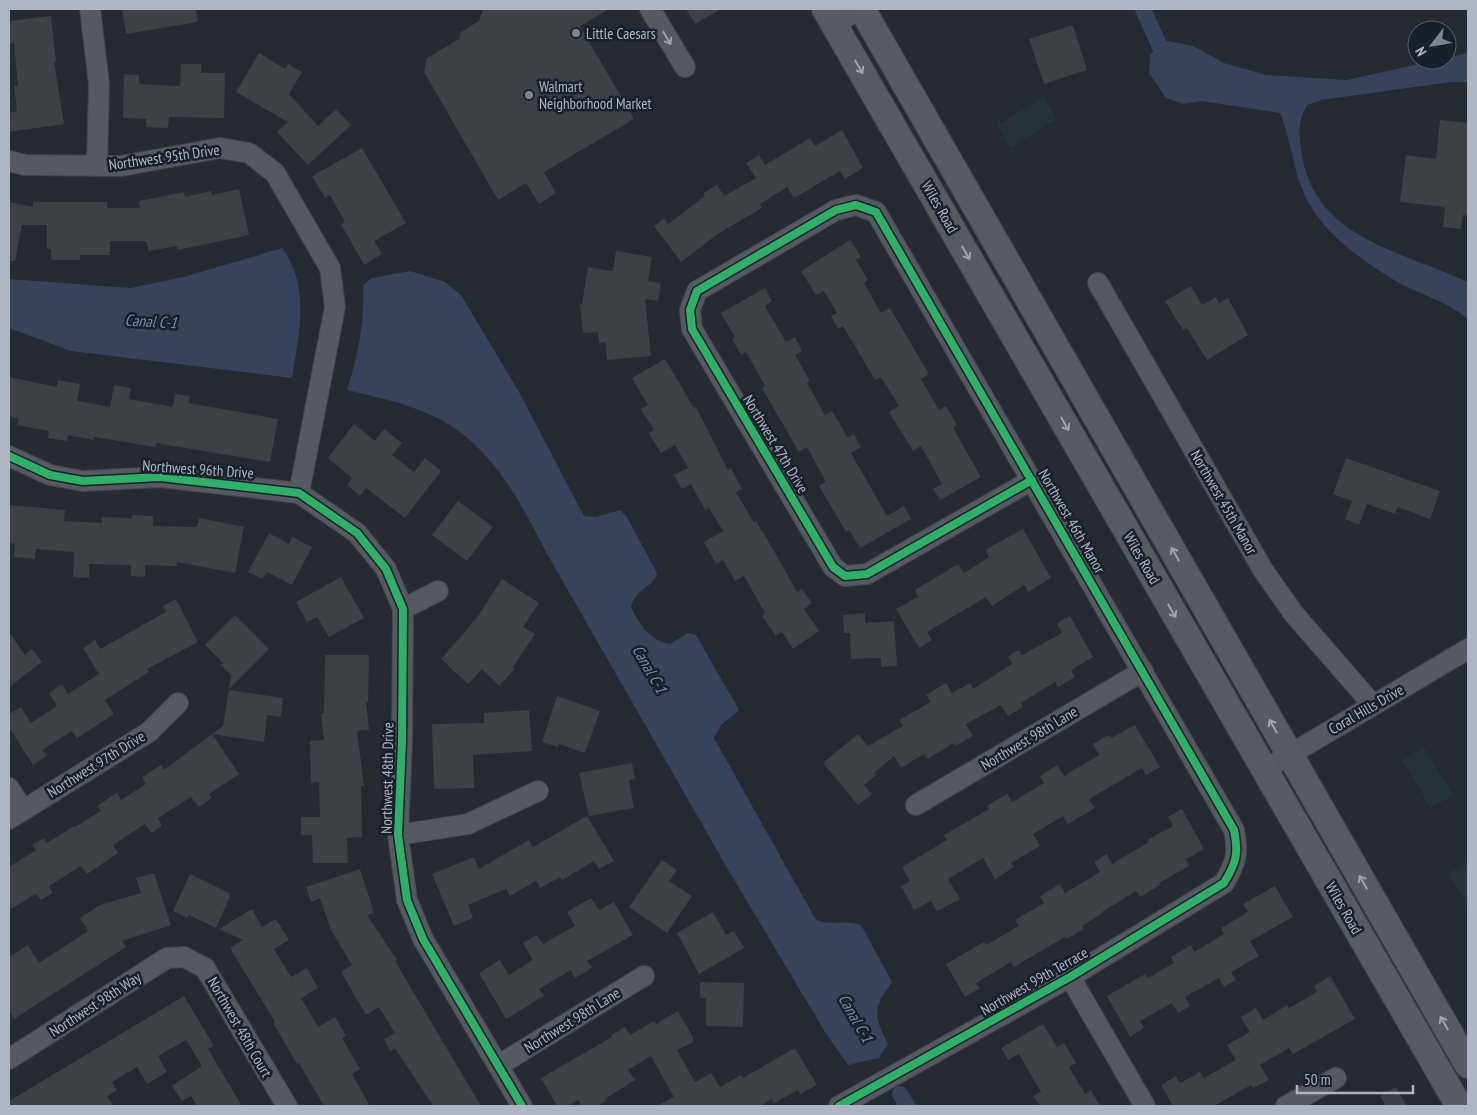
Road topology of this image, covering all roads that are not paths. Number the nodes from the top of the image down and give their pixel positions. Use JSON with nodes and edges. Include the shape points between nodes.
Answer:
{"nodes":[{"id":1,"x":90,"y":9,"type":"edge"},
{"id":2,"x":650,"y":9,"type":"edge"},
{"id":3,"x":858,"y":9,"type":"edge"},
{"id":4,"x":862,"y":9,"type":"edge"},
{"id":5,"x":830,"y":17,"type":"edge"},
{"id":6,"x":685,"y":67,"type":"dead end"},
{"id":7,"x":9,"y":161,"type":"edge"},
{"id":8,"x":97,"y":166,"type":"junction"},
{"id":9,"x":856,"y":205,"type":"joint"},
{"id":10,"x":1098,"y":283,"type":"dead end"},
{"id":11,"x":1074,"y":380,"type":"junction"},
{"id":12,"x":1048,"y":394,"type":"junction"},
{"id":13,"x":9,"y":456,"type":"edge"},
{"id":14,"x":1032,"y":480,"type":"junction"},
{"id":15,"x":299,"y":493,"type":"junction"},
{"id":16,"x":438,"y":590,"type":"dead end"},
{"id":17,"x":403,"y":609,"type":"junction"},
{"id":18,"x":1468,"y":649,"type":"edge"},
{"id":19,"x":1143,"y":671,"type":"junction"},
{"id":20,"x":178,"y":703,"type":"dead end"},
{"id":21,"x":1373,"y":705,"type":"junction"},
{"id":22,"x":1290,"y":754,"type":"junction"},
{"id":23,"x":1264,"y":770,"type":"junction"},
{"id":24,"x":9,"y":788,"type":"edge"},
{"id":25,"x":538,"y":791,"type":"dead end"},
{"id":26,"x":916,"y":805,"type":"dead end"},
{"id":27,"x":16,"y":814,"type":"edge"},
{"id":28,"x":398,"y":835,"type":"junction"},
{"id":29,"x":1233,"y":868,"type":"joint"},
{"id":30,"x":184,"y":957,"type":"joint"},
{"id":31,"x":644,"y":976,"type":"dead end"},
{"id":32,"x":1070,"y":978,"type":"junction"},
{"id":33,"x":9,"y":1059,"type":"edge"},
{"id":34,"x":499,"y":1065,"type":"junction"},
{"id":35,"x":1468,"y":1065,"type":"edge"},
{"id":36,"x":1336,"y":1078,"type":"dead end"},
{"id":37,"x":287,"y":1106,"type":"edge"},
{"id":38,"x":522,"y":1106,"type":"edge"},
{"id":39,"x":839,"y":1106,"type":"edge"},
{"id":40,"x":1144,"y":1106,"type":"edge"},
{"id":41,"x":1286,"y":1106,"type":"edge"},
{"id":42,"x":1460,"y":1106,"type":"edge"}],
"edges":[{"from":1,"to":8,"type":"street","via":[[99,84]]},
{"from":2,"to":6,"type":"street","one_way":true},
{"from":3,"to":5,"type":"street"},
{"from":4,"to":11,"type":"main road","name":"Wiles Road"},
{"from":5,"to":12,"type":"main road","name":"Wiles Road","one_way":true},
{"from":7,"to":8,"type":"street","name":"Northwest 95th Drive","via":[[25,165]]},
{"from":8,"to":15,"type":"street","name":"Northwest 95th Drive","via":[[121,166],[220,148],[249,154],[275,173],[330,268],[335,307]]},
{"from":9,"to":14,"type":"street","name":"Northwest 46th Manor","via":[[876,212]]},
{"from":9,"to":14,"type":"street","name":"Northwest 47th Drive","via":[[836,210],[697,291],[690,310],[692,329],[833,567],[845,576],[867,574]]},
{"from":10,"to":21,"type":"street","name":"Northwest 45th Manor","via":[[1263,570],[1294,614]]},
{"from":11,"to":12,"type":"main road"},
{"from":22,"to":11,"type":"main road","name":"Wiles Road","one_way":true},
{"from":12,"to":23,"type":"main road","name":"Wiles Road","one_way":true},
{"from":13,"to":15,"type":"street","name":"Northwest 96th Drive","via":[[50,475],[83,481],[160,477]]},
{"from":14,"to":19,"type":"street","name":"Northwest 46th Manor"},
{"from":15,"to":17,"type":"street","name":"Northwest 48th Drive","via":[[357,533],[386,569]]},
{"from":16,"to":17,"type":"street"},
{"from":17,"to":28,"type":"street","name":"Northwest 48th Drive"},
{"from":18,"to":21,"type":"street","name":"Coral Hills Drive"},
{"from":19,"to":26,"type":"street","name":"Northwest 98th Lane"},
{"from":19,"to":29,"type":"street","name":"Northwest 46th Manor","via":[[1234,830],[1238,849]]},
{"from":20,"to":27,"type":"street","name":"Northwest 97th Drive","via":[[149,732]]},
{"from":21,"to":22,"type":"street","name":"Coral Hills Drive"},
{"from":22,"to":23,"type":"street","name":"Coral Hills Drive"},
{"from":35,"to":22,"type":"main road","name":"Wiles Road","one_way":true},
{"from":23,"to":42,"type":"main road","name":"Wiles Road"},
{"from":24,"to":27,"type":"street"},
{"from":25,"to":28,"type":"street","via":[[468,824]]},
{"from":28,"to":34,"type":"street","name":"Northwest 48th Drive","via":[[407,900],[423,939]]},
{"from":29,"to":32,"type":"street","name":"Northwest 99th Terrace","via":[[1224,883]]},
{"from":30,"to":33,"type":"street","name":"Northwest 98th Way","via":[[167,958]]},
{"from":30,"to":37,"type":"street","name":"Northwest 48th Court","via":[[205,968]]},
{"from":31,"to":34,"type":"street","name":"Northwest 98th Lane"},
{"from":32,"to":39,"type":"street","name":"Northwest 99th Terrace"},
{"from":32,"to":40,"type":"street"},
{"from":34,"to":38,"type":"street","name":"Northwest 48th Drive"},
{"from":36,"to":41,"type":"street"}]}
